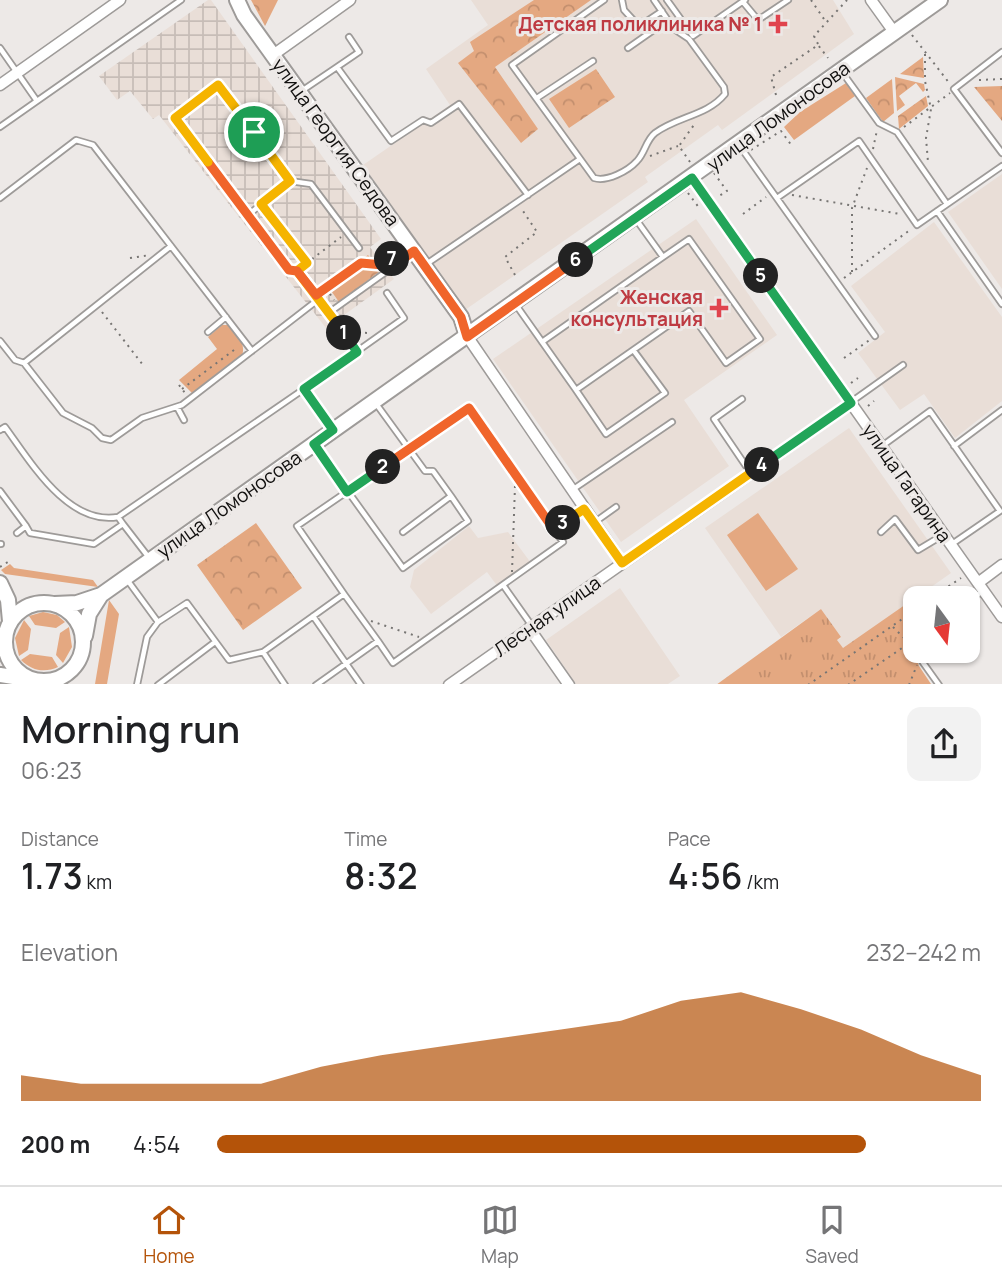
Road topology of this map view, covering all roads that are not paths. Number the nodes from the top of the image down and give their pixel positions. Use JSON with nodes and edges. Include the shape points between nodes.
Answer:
{"nodes":[{"id":1,"x":120,"y":0,"type":"edge"},
{"id":2,"x":181,"y":0,"type":"edge"},
{"id":3,"x":237,"y":0,"type":"edge"},
{"id":4,"x":350,"y":0,"type":"edge"},
{"id":5,"x":604,"y":0,"type":"edge"},
{"id":6,"x":622,"y":0,"type":"edge"},
{"id":7,"x":654,"y":0,"type":"edge"},
{"id":8,"x":667,"y":0,"type":"edge"},
{"id":9,"x":788,"y":0,"type":"edge"},
{"id":10,"x":871,"y":0,"type":"edge"},
{"id":11,"x":940,"y":0,"type":"edge"},
{"id":12,"x":744,"y":1,"type":"edge"},
{"id":13,"x":662,"y":11,"type":"junction"},
{"id":14,"x":668,"y":20,"type":"junction"},
{"id":15,"x":894,"y":33,"type":"junction"},
{"id":16,"x":349,"y":37,"type":"dead end"},
{"id":17,"x":0,"y":48,"type":"edge"},
{"id":18,"x":628,"y":48,"type":"dead end"},
{"id":19,"x":1002,"y":52,"type":"edge"},
{"id":20,"x":273,"y":55,"type":"junction"},
{"id":21,"x":593,"y":61,"type":"dead end"},
{"id":22,"x":337,"y":67,"type":"junction"},
{"id":23,"x":841,"y":71,"type":"junction"},
{"id":24,"x":18,"y":73,"type":"junction"},
{"id":25,"x":0,"y":85,"type":"edge"},
{"id":26,"x":299,"y":92,"type":"junction"},
{"id":27,"x":537,"y":98,"type":"junction"},
{"id":28,"x":37,"y":101,"type":"junction"},
{"id":29,"x":0,"y":127,"type":"edge"},
{"id":30,"x":742,"y":148,"type":"junction"},
{"id":31,"x":1002,"y":153,"type":"edge"},
{"id":32,"x":580,"y":159,"type":"junction"},
{"id":33,"x":1002,"y":166,"type":"edge"},
{"id":34,"x":692,"y":178,"type":"junction"},
{"id":35,"x":290,"y":181,"type":"junction"},
{"id":36,"x":528,"y":195,"type":"junction"},
{"id":37,"x":0,"y":198,"type":"edge"},
{"id":38,"x":777,"y":198,"type":"junction"},
{"id":39,"x":261,"y":204,"type":"junction"},
{"id":40,"x":947,"y":204,"type":"junction"},
{"id":41,"x":937,"y":211,"type":"junction"},
{"id":42,"x":248,"y":215,"type":"junction"},
{"id":43,"x":635,"y":218,"type":"junction"},
{"id":44,"x":171,"y":246,"type":"junction"},
{"id":45,"x":359,"y":248,"type":"dead end"},
{"id":46,"x":414,"y":251,"type":"junction"},
{"id":47,"x":663,"y":257,"type":"junction"},
{"id":48,"x":425,"y":266,"type":"junction"},
{"id":49,"x":297,"y":271,"type":"junction"},
{"id":50,"x":387,"y":293,"type":"dead end"},
{"id":51,"x":318,"y":297,"type":"junction"},
{"id":52,"x":514,"y":303,"type":"junction"},
{"id":53,"x":1002,"y":304,"type":"edge"},
{"id":54,"x":226,"y":317,"type":"junction"},
{"id":55,"x":208,"y":332,"type":"dead end"},
{"id":56,"x":874,"y":336,"type":"road end"},
{"id":57,"x":467,"y":337,"type":"junction"},
{"id":58,"x":0,"y":341,"type":"edge"},
{"id":59,"x":542,"y":342,"type":"junction"},
{"id":60,"x":252,"y":351,"type":"junction"},
{"id":61,"x":634,"y":351,"type":"junction"},
{"id":62,"x":24,"y":363,"type":"junction"},
{"id":63,"x":903,"y":365,"type":"dead end"},
{"id":64,"x":304,"y":389,"type":"junction"},
{"id":65,"x":576,"y":390,"type":"junction"},
{"id":66,"x":742,"y":399,"type":"dead end"},
{"id":67,"x":374,"y":401,"type":"junction"},
{"id":68,"x":851,"y":403,"type":"junction"},
{"id":69,"x":177,"y":407,"type":"junction"},
{"id":70,"x":1002,"y":410,"type":"edge"},
{"id":71,"x":184,"y":420,"type":"dead end"},
{"id":72,"x":672,"y":422,"type":"dead end"},
{"id":73,"x":0,"y":430,"type":"edge"},
{"id":74,"x":333,"y":430,"type":"junction"},
{"id":75,"x":314,"y":444,"type":"junction"},
{"id":76,"x":881,"y":446,"type":"junction"},
{"id":77,"x":954,"y":446,"type":"junction"},
{"id":78,"x":409,"y":449,"type":"junction"},
{"id":79,"x":750,"y":473,"type":"junction"},
{"id":80,"x":572,"y":490,"type":"junction"},
{"id":81,"x":0,"y":491,"type":"edge"},
{"id":82,"x":347,"y":492,"type":"junction"},
{"id":83,"x":451,"y":496,"type":"junction"},
{"id":84,"x":616,"y":508,"type":"dead end"},
{"id":85,"x":584,"y":509,"type":"junction"},
{"id":86,"x":118,"y":517,"type":"junction"},
{"id":87,"x":594,"y":523,"type":"junction"},
{"id":88,"x":123,"y":524,"type":"junction"},
{"id":89,"x":26,"y":526,"type":"junction"},
{"id":90,"x":554,"y":530,"type":"junction"},
{"id":91,"x":403,"y":532,"type":"dead end"},
{"id":92,"x":881,"y":532,"type":"dead end"},
{"id":93,"x":17,"y":533,"type":"dead end"},
{"id":94,"x":943,"y":534,"type":"junction"},
{"id":95,"x":951,"y":544,"type":"junction"},
{"id":96,"x":151,"y":560,"type":"junction"},
{"id":97,"x":622,"y":563,"type":"junction"},
{"id":98,"x":1002,"y":565,"type":"edge"},
{"id":99,"x":125,"y":577,"type":"junction"},
{"id":100,"x":503,"y":585,"type":"junction"},
{"id":101,"x":2,"y":587,"type":"edge"},
{"id":102,"x":981,"y":587,"type":"junction"},
{"id":103,"x":344,"y":594,"type":"junction"},
{"id":104,"x":101,"y":595,"type":"junction"},
{"id":105,"x":47,"y":603,"type":"junction"},
{"id":106,"x":313,"y":616,"type":"junction"},
{"id":107,"x":1002,"y":617,"type":"edge"},
{"id":108,"x":10,"y":621,"type":"junction"},
{"id":109,"x":158,"y":622,"type":"junction"},
{"id":110,"x":531,"y":627,"type":"junction"},
{"id":111,"x":378,"y":641,"type":"junction"},
{"id":112,"x":215,"y":642,"type":"junction"},
{"id":113,"x":2,"y":647,"type":"edge"},
{"id":114,"x":263,"y":652,"type":"junction"},
{"id":115,"x":81,"y":655,"type":"junction"},
{"id":116,"x":346,"y":663,"type":"junction"},
{"id":117,"x":924,"y":663,"type":"edge"},
{"id":118,"x":0,"y":675,"type":"edge"},
{"id":119,"x":46,"y":682,"type":"edge"},
{"id":120,"x":78,"y":684,"type":"edge"},
{"id":121,"x":137,"y":684,"type":"edge"},
{"id":122,"x":158,"y":684,"type":"edge"},
{"id":123,"x":285,"y":684,"type":"edge"},
{"id":124,"x":316,"y":684,"type":"edge"},
{"id":125,"x":361,"y":684,"type":"edge"},
{"id":126,"x":449,"y":684,"type":"edge"},
{"id":127,"x":569,"y":684,"type":"edge"},
{"id":128,"x":939,"y":684,"type":"edge"}],
"edges":[{"from":1,"to":24,"type":"street"},
{"from":2,"to":28,"type":"lane"},
{"from":3,"to":20,"type":"main road","name":"улица Георгия Седова"},
{"from":4,"to":20,"type":"street"},
{"from":5,"to":27,"type":"lane","via":[[512,65]]},
{"from":6,"to":13,"type":"lane","via":[[636,23]]},
{"from":7,"to":13,"type":"lane"},
{"from":8,"to":12,"type":"lane","via":[[693,36]]},
{"from":9,"to":12,"type":"lane","via":[[758,20]]},
{"from":10,"to":15,"type":"street"},
{"from":11,"to":15,"type":"main road","name":"улица Ломоносова"},
{"from":13,"to":14,"type":"lane"},
{"from":14,"to":18,"type":"lane"},
{"from":14,"to":32,"type":"lane","via":[[689,39],[725,94],[703,112],[679,117],[658,131],[637,161],[608,179],[594,178]]},
{"from":15,"to":23,"type":"main road","name":"улица Ломоносова"},
{"from":16,"to":22,"type":"lane","via":[[359,52]]},
{"from":17,"to":24,"type":"lane"},
{"from":19,"to":31,"type":"lane","via":[[954,89]]},
{"from":20,"to":26,"type":"main road","name":"улица Георгия Седова"},
{"from":21,"to":27,"type":"lane"},
{"from":22,"to":26,"type":"lane"},
{"from":22,"to":36,"type":"lane","via":[[391,141],[422,120],[431,123],[459,104]]},
{"from":23,"to":30,"type":"main road","name":"улица Ломоносова"},
{"from":23,"to":40,"type":"lane","via":[[879,123],[897,132]]},
{"from":24,"to":25,"type":"street"},
{"from":24,"to":28,"type":"lane"},
{"from":26,"to":46,"type":"main road","name":"улица Георгия Седова"},
{"from":27,"to":32,"type":"lane"},
{"from":28,"to":29,"type":"lane"},
{"from":30,"to":34,"type":"main road","name":"улица Ломоносова"},
{"from":30,"to":38,"type":"lane"},
{"from":32,"to":36,"type":"lane"},
{"from":33,"to":40,"type":"lane"},
{"from":34,"to":43,"type":"main road","name":"улица Ломоносова"},
{"from":34,"to":68,"type":"street","name":"улица Гагарина"},
{"from":35,"to":39,"type":"lane"},
{"from":35,"to":42,"type":"lane","via":[[218,85],[175,118]]},
{"from":35,"to":45,"type":"lane","via":[[311,184]]},
{"from":36,"to":48,"type":"lane"},
{"from":37,"to":44,"type":"lane","via":[[76,140],[85,140]]},
{"from":38,"to":41,"type":"lane","via":[[859,141],[917,225]]},
{"from":38,"to":56,"type":"lane"},
{"from":39,"to":42,"type":"lane"},
{"from":39,"to":49,"type":"lane","via":[[308,263]]},
{"from":40,"to":41,"type":"lane"},
{"from":41,"to":53,"type":"lane"},
{"from":42,"to":49,"type":"lane","via":[[289,270]]},
{"from":43,"to":47,"type":"lane"},
{"from":43,"to":52,"type":"main road","name":"улица Ломоносова"},
{"from":44,"to":54,"type":"lane"},
{"from":44,"to":62,"type":"lane"},
{"from":46,"to":48,"type":"main road","name":"улица Георгия Седова"},
{"from":46,"to":51,"type":"lane","via":[[330,312]]},
{"from":47,"to":59,"type":"lane"},
{"from":47,"to":61,"type":"lane","via":[[689,239],[760,339],[726,363],[689,311]]},
{"from":48,"to":57,"type":"main road","name":"улица Георгия Седова","via":[[461,317]]},
{"from":49,"to":51,"type":"lane"},
{"from":50,"to":64,"type":"lane","via":[[404,318]]},
{"from":51,"to":60,"type":"lane"},
{"from":52,"to":57,"type":"main road","name":"улица Ломоносова"},
{"from":52,"to":59,"type":"lane"},
{"from":54,"to":55,"type":"lane"},
{"from":54,"to":60,"type":"lane"},
{"from":57,"to":67,"type":"main road","name":"улица Ломоносова"},
{"from":57,"to":80,"type":"street","name":"улица Георгия Седова"},
{"from":58,"to":62,"type":"lane","via":[[15,360]]},
{"from":59,"to":65,"type":"lane"},
{"from":60,"to":69,"type":"lane"},
{"from":61,"to":65,"type":"lane"},
{"from":61,"to":65,"type":"lane","via":[[664,393],[607,434]]},
{"from":62,"to":69,"type":"lane","via":[[63,413],[102,438],[111,440],[142,418]]},
{"from":63,"to":68,"type":"lane"},
{"from":64,"to":74,"type":"lane"},
{"from":64,"to":86,"type":"lane"},
{"from":66,"to":79,"type":"lane","via":[[714,419]]},
{"from":67,"to":74,"type":"main road","name":"улица Ломоносова"},
{"from":67,"to":78,"type":"lane"},
{"from":68,"to":76,"type":"street","name":"улица Гагарина"},
{"from":68,"to":79,"type":"street","name":"Лесная улица"},
{"from":69,"to":71,"type":"lane"},
{"from":70,"to":77,"type":"lane"},
{"from":72,"to":80,"type":"lane"},
{"from":73,"to":86,"type":"lane","via":[[5,427],[52,490],[82,510],[105,519]]},
{"from":74,"to":75,"type":"main road","name":"улица Ломоносова"},
{"from":75,"to":82,"type":"lane"},
{"from":75,"to":96,"type":"main road","name":"улица Ломоносова"},
{"from":76,"to":77,"type":"lane","via":[[930,411]]},
{"from":76,"to":94,"type":"street","name":"улица Гагарина"},
{"from":77,"to":95,"type":"lane","via":[[1000,511]]},
{"from":78,"to":82,"type":"lane"},
{"from":78,"to":83,"type":"lane"},
{"from":78,"to":90,"type":"lane","via":[[469,408]]},
{"from":79,"to":97,"type":"street","name":"Лесная улица"},
{"from":80,"to":85,"type":"street","name":"улица Георгия Седова"},
{"from":81,"to":89,"type":"lane"},
{"from":82,"to":83,"type":"lane","via":[[404,568],[468,521]]},
{"from":82,"to":103,"type":"lane","via":[[297,526]]},
{"from":83,"to":91,"type":"lane"},
{"from":84,"to":87,"type":"lane"},
{"from":85,"to":87,"type":"street","name":"улица Георгия Седова"},
{"from":85,"to":90,"type":"lane"},
{"from":86,"to":88,"type":"lane"},
{"from":87,"to":97,"type":"street","name":"улица Георгия Седова"},
{"from":88,"to":89,"type":"lane","via":[[94,544],[30,533]]},
{"from":88,"to":96,"type":"lane"},
{"from":89,"to":93,"type":"lane"},
{"from":90,"to":100,"type":"lane","via":[[563,542]]},
{"from":92,"to":94,"type":"lane","via":[[895,519],[918,550]]},
{"from":94,"to":95,"type":"street","name":"улица Гагарина"},
{"from":95,"to":102,"type":"street","name":"улица Гагарина"},
{"from":96,"to":99,"type":"main road","name":"улица Ломоносова"},
{"from":97,"to":110,"type":"street","name":"Лесная улица"},
{"from":98,"to":102,"type":"street"},
{"from":99,"to":104,"type":"main road","name":"улица Ломоносова"},
{"from":99,"to":109,"type":"lane"},
{"from":100,"to":110,"type":"lane"},
{"from":100,"to":111,"type":"lane","via":[[393,663]]},
{"from":101,"to":105,"type":"main road","via":[[25,602]]},
{"from":101,"to":108,"type":"main road"},
{"from":102,"to":107,"type":"street","name":"улица Гагарина"},
{"from":103,"to":106,"type":"lane"},
{"from":103,"to":111,"type":"lane"},
{"from":104,"to":105,"type":"main road","via":[[77,603]]},
{"from":104,"to":115,"type":"main road","via":[[89,614]]},
{"from":105,"to":108,"type":"main road","via":[[26,606]]},
{"from":105,"to":115,"type":"main road","via":[[77,620]]},
{"from":106,"to":114,"type":"lane"},
{"from":106,"to":116,"type":"lane"},
{"from":108,"to":113,"type":"main road"},
{"from":109,"to":112,"type":"lane","via":[[187,603]]},
{"from":109,"to":121,"type":"lane","via":[[147,637]]},
{"from":110,"to":126,"type":"street","name":"Лесная улица"},
{"from":110,"to":127,"type":"street"},
{"from":111,"to":116,"type":"lane"},
{"from":112,"to":114,"type":"lane","via":[[229,660]]},
{"from":112,"to":122,"type":"lane"},
{"from":113,"to":119,"type":"main road","via":[[14,668]]},
{"from":114,"to":123,"type":"lane"},
{"from":115,"to":119,"type":"main road","via":[[70,672]]},
{"from":115,"to":120,"type":"main road"},
{"from":116,"to":124,"type":"lane"},
{"from":116,"to":125,"type":"lane"},
{"from":117,"to":128,"type":"lane"},
{"from":118,"to":119,"type":"main road"}]}
